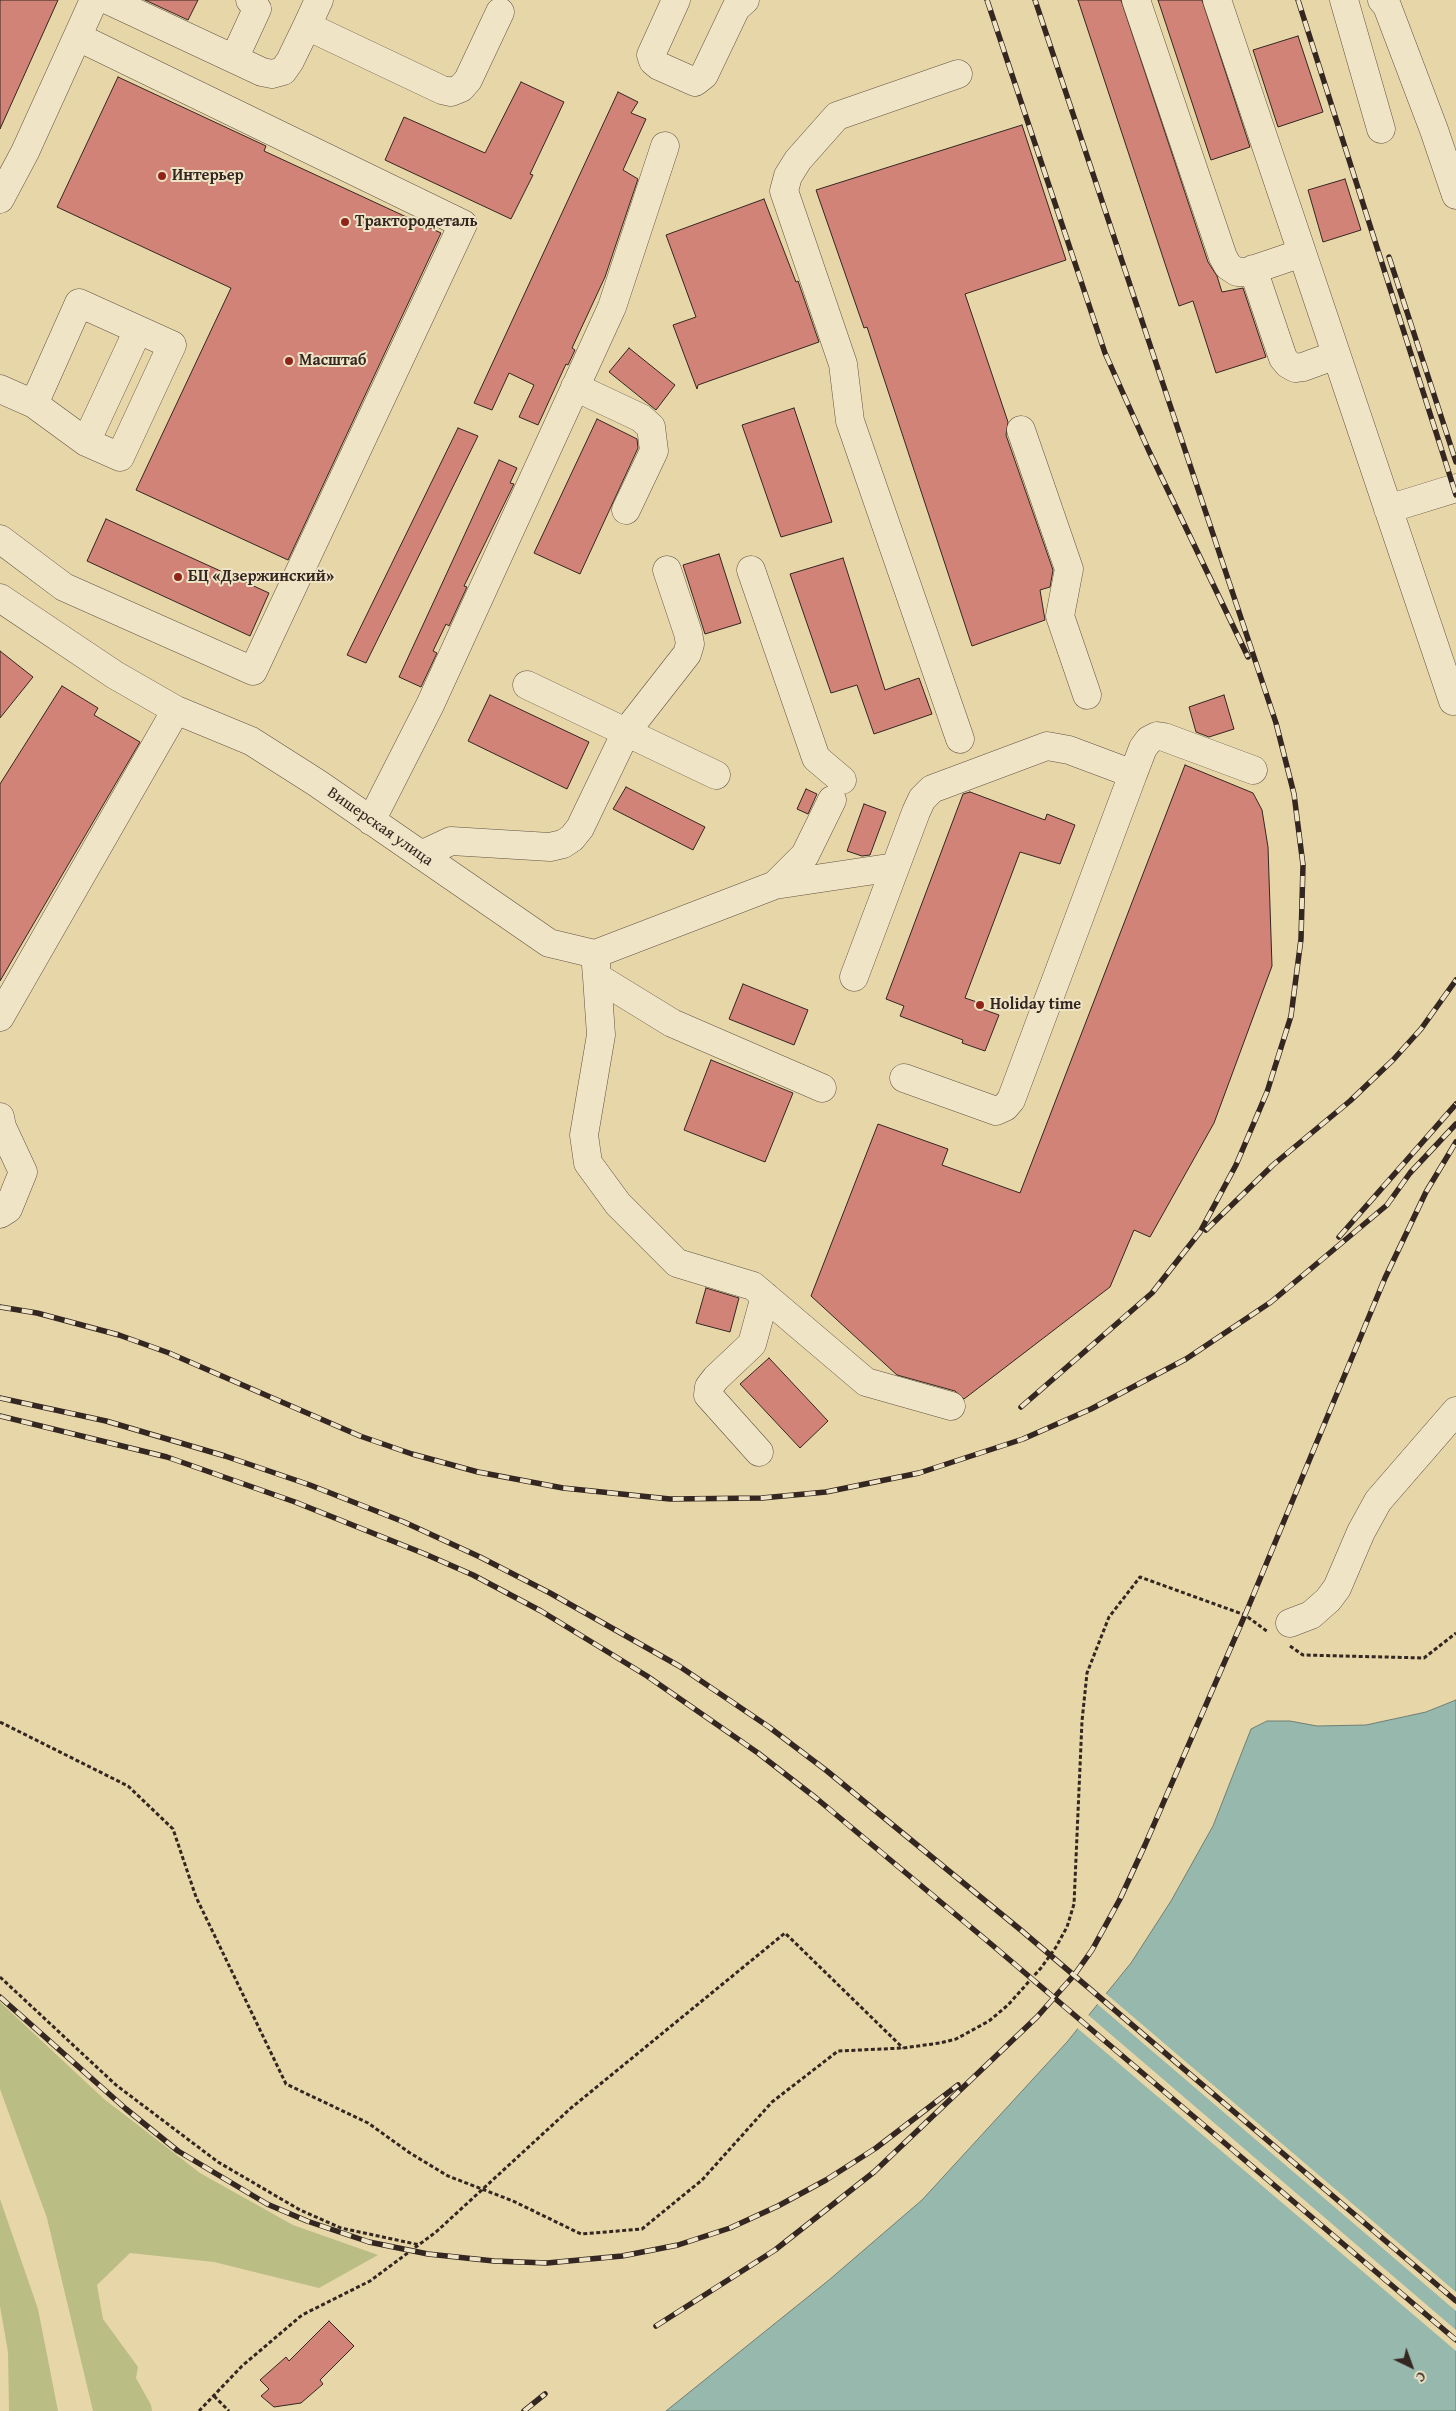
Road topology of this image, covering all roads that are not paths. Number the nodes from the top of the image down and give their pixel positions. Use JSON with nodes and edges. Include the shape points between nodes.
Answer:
{"nodes":[{"id":1,"x":94,"y":0,"type":"edge"},
{"id":2,"x":108,"y":0,"type":"edge"},
{"id":3,"x":250,"y":0,"type":"edge"},
{"id":4,"x":319,"y":0,"type":"edge"},
{"id":5,"x":676,"y":0,"type":"edge"},
{"id":6,"x":1136,"y":0,"type":"edge"},
{"id":7,"x":1217,"y":0,"type":"edge"},
{"id":8,"x":1344,"y":0,"type":"edge"},
{"id":9,"x":1382,"y":0,"type":"edge"},
{"id":10,"x":1397,"y":0,"type":"edge"},
{"id":11,"x":733,"y":3,"type":"edge"},
{"id":12,"x":500,"y":12,"type":"dead end"},
{"id":13,"x":307,"y":26,"type":"junction"},
{"id":14,"x":78,"y":38,"type":"junction"},
{"id":15,"x":234,"y":60,"type":"junction"},
{"id":16,"x":958,"y":74,"type":"dead end"},
{"id":17,"x":1381,"y":130,"type":"dead end"},
{"id":18,"x":665,"y":146,"type":"dead end"},
{"id":19,"x":1456,"y":170,"type":"edge"},
{"id":20,"x":1456,"y":195,"type":"edge"},
{"id":21,"x":0,"y":199,"type":"edge"},
{"id":22,"x":1302,"y":253,"type":"junction"},
{"id":23,"x":1253,"y":269,"type":"junction"},
{"id":24,"x":138,"y":330,"type":"junction"},
{"id":25,"x":1336,"y":355,"type":"junction"},
{"id":26,"x":575,"y":387,"type":"junction"},
{"id":27,"x":0,"y":389,"type":"edge"},
{"id":28,"x":34,"y":404,"type":"junction"},
{"id":29,"x":1022,"y":430,"type":"dead end"},
{"id":30,"x":86,"y":442,"type":"junction"},
{"id":31,"x":1456,"y":488,"type":"edge"},
{"id":32,"x":1388,"y":508,"type":"junction"},
{"id":33,"x":626,"y":510,"type":"dead end"},
{"id":34,"x":0,"y":539,"type":"edge"},
{"id":35,"x":667,"y":570,"type":"dead end"},
{"id":36,"x":751,"y":570,"type":"dead end"},
{"id":37,"x":0,"y":598,"type":"edge"},
{"id":38,"x":527,"y":685,"type":"dead end"},
{"id":39,"x":1087,"y":695,"type":"dead end"},
{"id":40,"x":1453,"y":701,"type":"dead end"},
{"id":41,"x":176,"y":710,"type":"junction"},
{"id":42,"x":626,"y":732,"type":"junction"},
{"id":43,"x":960,"y":739,"type":"dead end"},
{"id":44,"x":1253,"y":770,"type":"dead end"},
{"id":45,"x":1133,"y":774,"type":"junction"},
{"id":46,"x":716,"y":775,"type":"dead end"},
{"id":47,"x":371,"y":821,"type":"junction"},
{"id":48,"x":421,"y":855,"type":"junction"},
{"id":49,"x":891,"y":877,"type":"junction"},
{"id":50,"x":775,"y":885,"type":"junction"},
{"id":51,"x":596,"y":965,"type":"junction"},
{"id":52,"x":854,"y":977,"type":"dead end"},
{"id":53,"x":0,"y":1017,"type":"edge"},
{"id":54,"x":904,"y":1078,"type":"dead end"},
{"id":55,"x":822,"y":1088,"type":"dead end"},
{"id":56,"x":0,"y":1116,"type":"edge"},
{"id":57,"x":0,"y":1214,"type":"edge"},
{"id":58,"x":765,"y":1296,"type":"junction"},
{"id":59,"x":952,"y":1406,"type":"dead end"},
{"id":60,"x":1456,"y":1411,"type":"edge"},
{"id":61,"x":759,"y":1452,"type":"dead end"},
{"id":62,"x":1284,"y":1634,"type":"road end"}],
"edges":[{"from":1,"to":14,"type":"street"},
{"from":2,"to":15,"type":"street"},
{"from":3,"to":15,"type":"street","via":[[257,9]]},
{"from":4,"to":13,"type":"street"},
{"from":5,"to":11,"type":"street","via":[[651,55],[658,66],[695,82],[704,75]]},
{"from":6,"to":23,"type":"street","via":[[1223,257],[1237,272]]},
{"from":7,"to":22,"type":"street"},
{"from":8,"to":17,"type":"street"},
{"from":9,"to":20,"type":"street","via":[[1387,6]]},
{"from":10,"to":19,"type":"street"},
{"from":12,"to":13,"type":"street","via":[[468,80],[451,92]]},
{"from":13,"to":15,"type":"street","via":[[283,71],[262,72]]},
{"from":14,"to":21,"type":"street"},
{"from":14,"to":34,"type":"street","via":[[463,224],[253,671],[64,587]]},
{"from":16,"to":43,"type":"street","via":[[837,116],[798,160],[788,176],[784,191],[842,364],[850,420]]},
{"from":18,"to":26,"type":"street","via":[[612,307]]},
{"from":22,"to":23,"type":"street"},
{"from":22,"to":25,"type":"street"},
{"from":23,"to":25,"type":"street","via":[[1283,358],[1288,364],[1295,368],[1303,367]]},
{"from":24,"to":28,"type":"street","via":[[79,303]]},
{"from":24,"to":30,"type":"street"},
{"from":24,"to":30,"type":"street","via":[[172,345],[120,457]]},
{"from":25,"to":32,"type":"street"},
{"from":26,"to":33,"type":"street","via":[[641,418],[651,427],[654,451]]},
{"from":26,"to":47,"type":"street","via":[[430,705]]},
{"from":27,"to":28,"type":"street"},
{"from":28,"to":30,"type":"street"},
{"from":29,"to":39,"type":"street","via":[[1069,569],[1060,616]]},
{"from":31,"to":32,"type":"street"},
{"from":32,"to":40,"type":"street"},
{"from":35,"to":42,"type":"street","via":[[690,644],[680,666]]},
{"from":36,"to":50,"type":"street","via":[[816,758],[837,790],[805,855]]},
{"from":37,"to":41,"type":"street","name":"Вишерская улица","via":[[116,675]]},
{"from":38,"to":42,"type":"street"},
{"from":41,"to":47,"type":"street","name":"Вишерская улица","via":[[251,741]]},
{"from":41,"to":53,"type":"street"},
{"from":42,"to":46,"type":"street"},
{"from":42,"to":48,"type":"street","via":[[580,828],[563,844],[550,847],[451,841]]},
{"from":44,"to":45,"type":"street","via":[[1157,736],[1143,748]]},
{"from":45,"to":49,"type":"street","via":[[1069,750],[1047,746],[944,783],[922,799]]},
{"from":45,"to":54,"type":"street","via":[[1011,1100],[996,1111]]},
{"from":47,"to":48,"type":"street","name":"Вишерская улица"},
{"from":48,"to":51,"type":"street","name":"Вишерская улица","via":[[549,943]]},
{"from":49,"to":50,"type":"street"},
{"from":49,"to":52,"type":"street"},
{"from":50,"to":51,"type":"street"},
{"from":51,"to":55,"type":"street","name":"Вишерская улица","via":[[672,1023]]},
{"from":51,"to":58,"type":"street","via":[[601,1035],[584,1135],[588,1163],[618,1204],[677,1262],[753,1286]]},
{"from":56,"to":57,"type":"street","via":[[23,1172],[8,1209]]},
{"from":58,"to":59,"type":"street","via":[[866,1382]]},
{"from":58,"to":61,"type":"street","via":[[752,1344],[716,1378],[709,1387],[708,1395]]},
{"from":60,"to":62,"type":"street","via":[[1378,1500],[1337,1588],[1328,1600]]}]}
